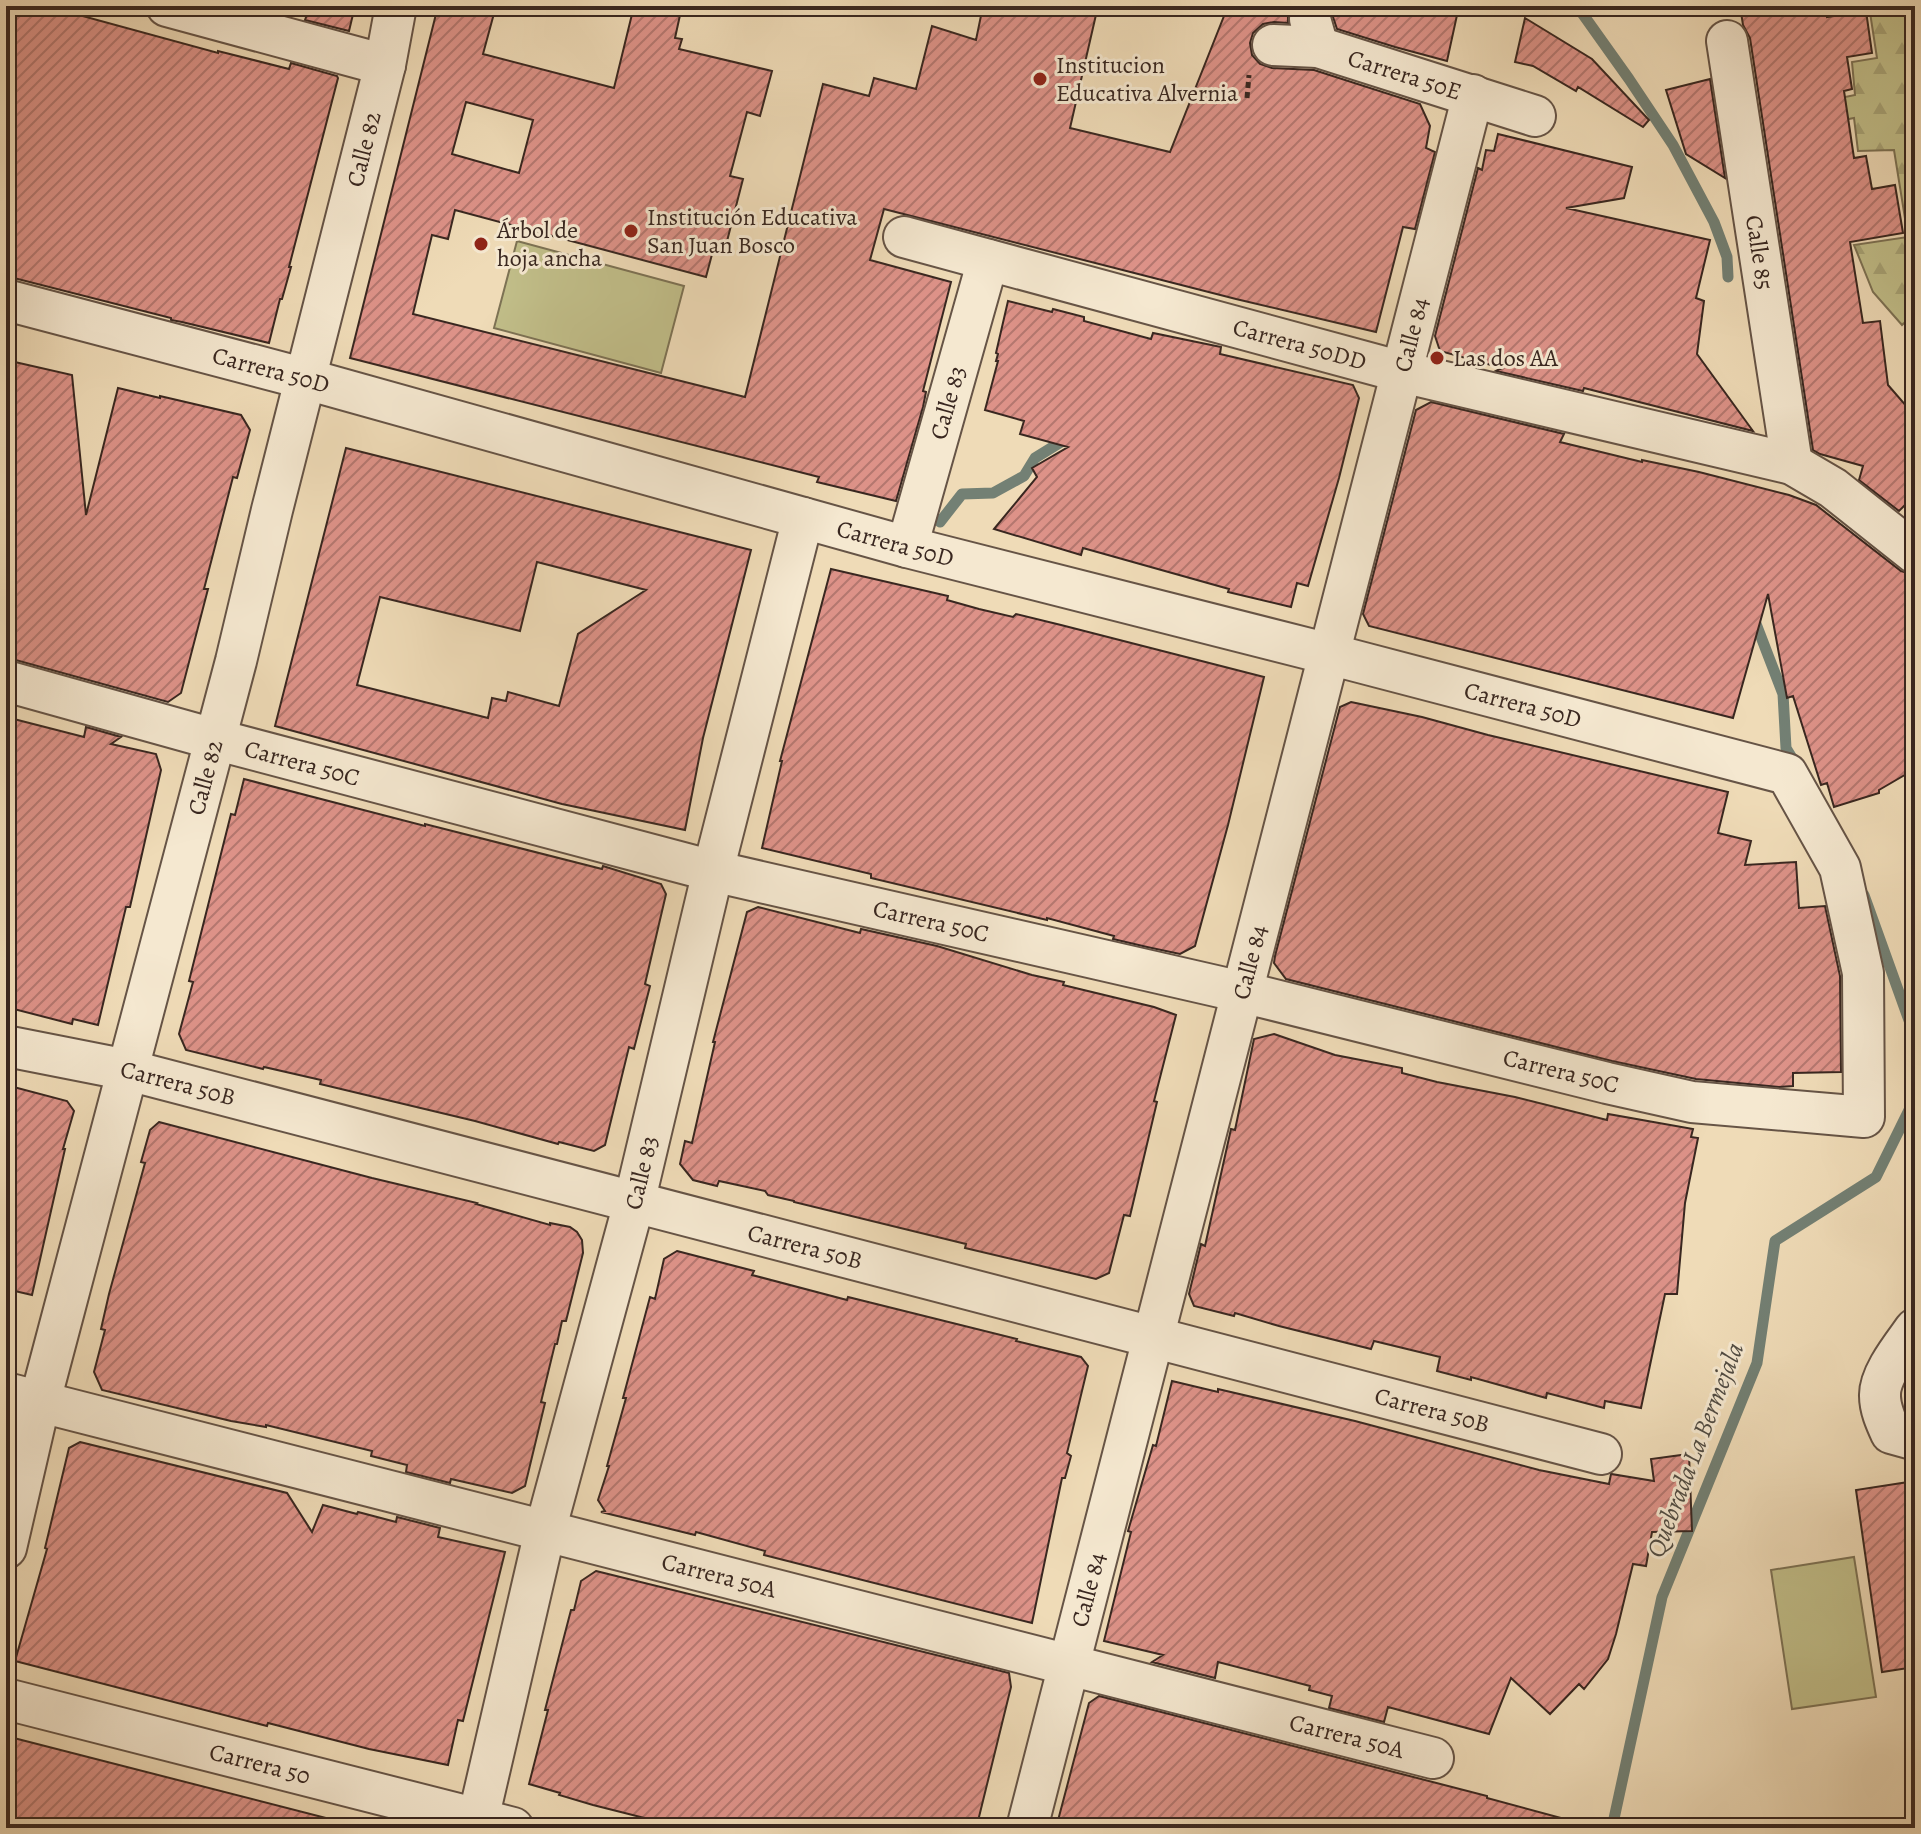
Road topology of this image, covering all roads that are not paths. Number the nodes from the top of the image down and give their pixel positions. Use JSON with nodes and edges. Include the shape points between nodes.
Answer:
{"nodes":[{"id":1,"x":167,"y":6,"type":"edge"},
{"id":2,"x":396,"y":6,"type":"edge"},
{"id":3,"x":1311,"y":6,"type":"edge"},
{"id":4,"x":1727,"y":41,"type":"dead end"},
{"id":5,"x":1273,"y":45,"type":"dead end"},
{"id":6,"x":1318,"y":47,"type":"junction"},
{"id":7,"x":385,"y":65,"type":"junction"},
{"id":8,"x":1473,"y":95,"type":"junction"},
{"id":9,"x":1535,"y":116,"type":"dead end"},
{"id":10,"x":904,"y":237,"type":"dead end"},
{"id":11,"x":988,"y":260,"type":"junction"},
{"id":12,"x":6,"y":300,"type":"edge"},
{"id":13,"x":1402,"y":372,"type":"junction"},
{"id":14,"x":306,"y":379,"type":"junction"},
{"id":15,"x":1792,"y":464,"type":"junction"},
{"id":16,"x":803,"y":518,"type":"junction"},
{"id":17,"x":907,"y":547,"type":"junction"},
{"id":18,"x":1915,"y":553,"type":"edge"},
{"id":19,"x":1329,"y":654,"type":"junction"},
{"id":20,"x":6,"y":681,"type":"edge"},
{"id":21,"x":214,"y":739,"type":"junction"},
{"id":22,"x":713,"y":871,"type":"junction"},
{"id":23,"x":1242,"y":992,"type":"junction"},
{"id":24,"x":6,"y":1046,"type":"edge"},
{"id":25,"x":128,"y":1070,"type":"junction"},
{"id":26,"x":1864,"y":1117,"type":"joint"},
{"id":27,"x":634,"y":1203,"type":"junction"},
{"id":28,"x":1915,"y":1329,"type":"edge"},
{"id":29,"x":1153,"y":1337,"type":"junction"},
{"id":30,"x":23,"y":1397,"type":"edge"},
{"id":31,"x":1915,"y":1436,"type":"edge"},
{"id":32,"x":1601,"y":1454,"type":"dead end"},
{"id":33,"x":545,"y":1531,"type":"junction"},
{"id":34,"x":6,"y":1548,"type":"edge"},
{"id":35,"x":1068,"y":1666,"type":"junction"},
{"id":36,"x":6,"y":1699,"type":"edge"},
{"id":37,"x":1433,"y":1758,"type":"dead end"},
{"id":38,"x":489,"y":1825,"type":"edge"},
{"id":39,"x":1027,"y":1828,"type":"edge"}],
"edges":[{"from":1,"to":7,"type":"street"},
{"from":2,"to":7,"type":"street","name":"Calle 82"},
{"from":3,"to":6,"type":"street"},
{"from":4,"to":15,"type":"street","name":"Calle 85"},
{"from":5,"to":6,"type":"street","name":"Carrera 50E"},
{"from":6,"to":8,"type":"street","name":"Carrera 50E"},
{"from":7,"to":14,"type":"street","name":"Calle 82"},
{"from":8,"to":9,"type":"street","name":"Carrera 50E"},
{"from":8,"to":13,"type":"street","name":"Calle 84"},
{"from":10,"to":11,"type":"street","name":"Carrera 50DD"},
{"from":11,"to":13,"type":"street","name":"Carrera 50DD"},
{"from":11,"to":17,"type":"street","name":"Calle 83"},
{"from":12,"to":14,"type":"street","name":"Carrera 50D"},
{"from":13,"to":15,"type":"street","name":"Carrera 50DD"},
{"from":13,"to":19,"type":"street","name":"Calle 84"},
{"from":14,"to":16,"type":"street","name":"Carrera 50D"},
{"from":14,"to":21,"type":"street","name":"Calle 82"},
{"from":15,"to":18,"type":"street","via":[[1833,488]]},
{"from":16,"to":17,"type":"street","name":"Carrera 50D"},
{"from":16,"to":22,"type":"street","name":"Calle 83"},
{"from":17,"to":19,"type":"street","name":"Carrera 50D"},
{"from":19,"to":23,"type":"street","name":"Calle 84"},
{"from":19,"to":26,"type":"street","name":"Carrera 50D","via":[[1787,774],[1840,868],[1863,973]]},
{"from":20,"to":21,"type":"street","name":"Carrera 50C"},
{"from":21,"to":22,"type":"street","name":"Carrera 50C"},
{"from":21,"to":25,"type":"street","name":"Calle 82"},
{"from":22,"to":23,"type":"street","name":"Carrera 50C"},
{"from":22,"to":27,"type":"street","name":"Calle 83"},
{"from":23,"to":26,"type":"street","name":"Carrera 50C","via":[[1692,1102]]},
{"from":23,"to":29,"type":"street","name":"Calle 84"},
{"from":24,"to":25,"type":"street","name":"Carrera 50B"},
{"from":25,"to":27,"type":"street","name":"Carrera 50B"},
{"from":25,"to":30,"type":"street","name":"Calle 82"},
{"from":27,"to":29,"type":"street","name":"Carrera 50B"},
{"from":27,"to":33,"type":"street","name":"Calle 83"},
{"from":28,"to":31,"type":"street","via":[[1888,1366],[1879,1395],[1891,1433]]},
{"from":29,"to":32,"type":"street","name":"Carrera 50B"},
{"from":29,"to":35,"type":"street","name":"Calle 84"},
{"from":30,"to":33,"type":"street","name":"Carrera 50A"},
{"from":30,"to":34,"type":"street","name":"Calle 82"},
{"from":33,"to":35,"type":"street","name":"Carrera 50A"},
{"from":33,"to":38,"type":"street","name":"Calle 83"},
{"from":35,"to":37,"type":"street","name":"Carrera 50A"},
{"from":35,"to":39,"type":"street","name":"Calle 84"},
{"from":36,"to":38,"type":"street","name":"Carrera 50"}]}
